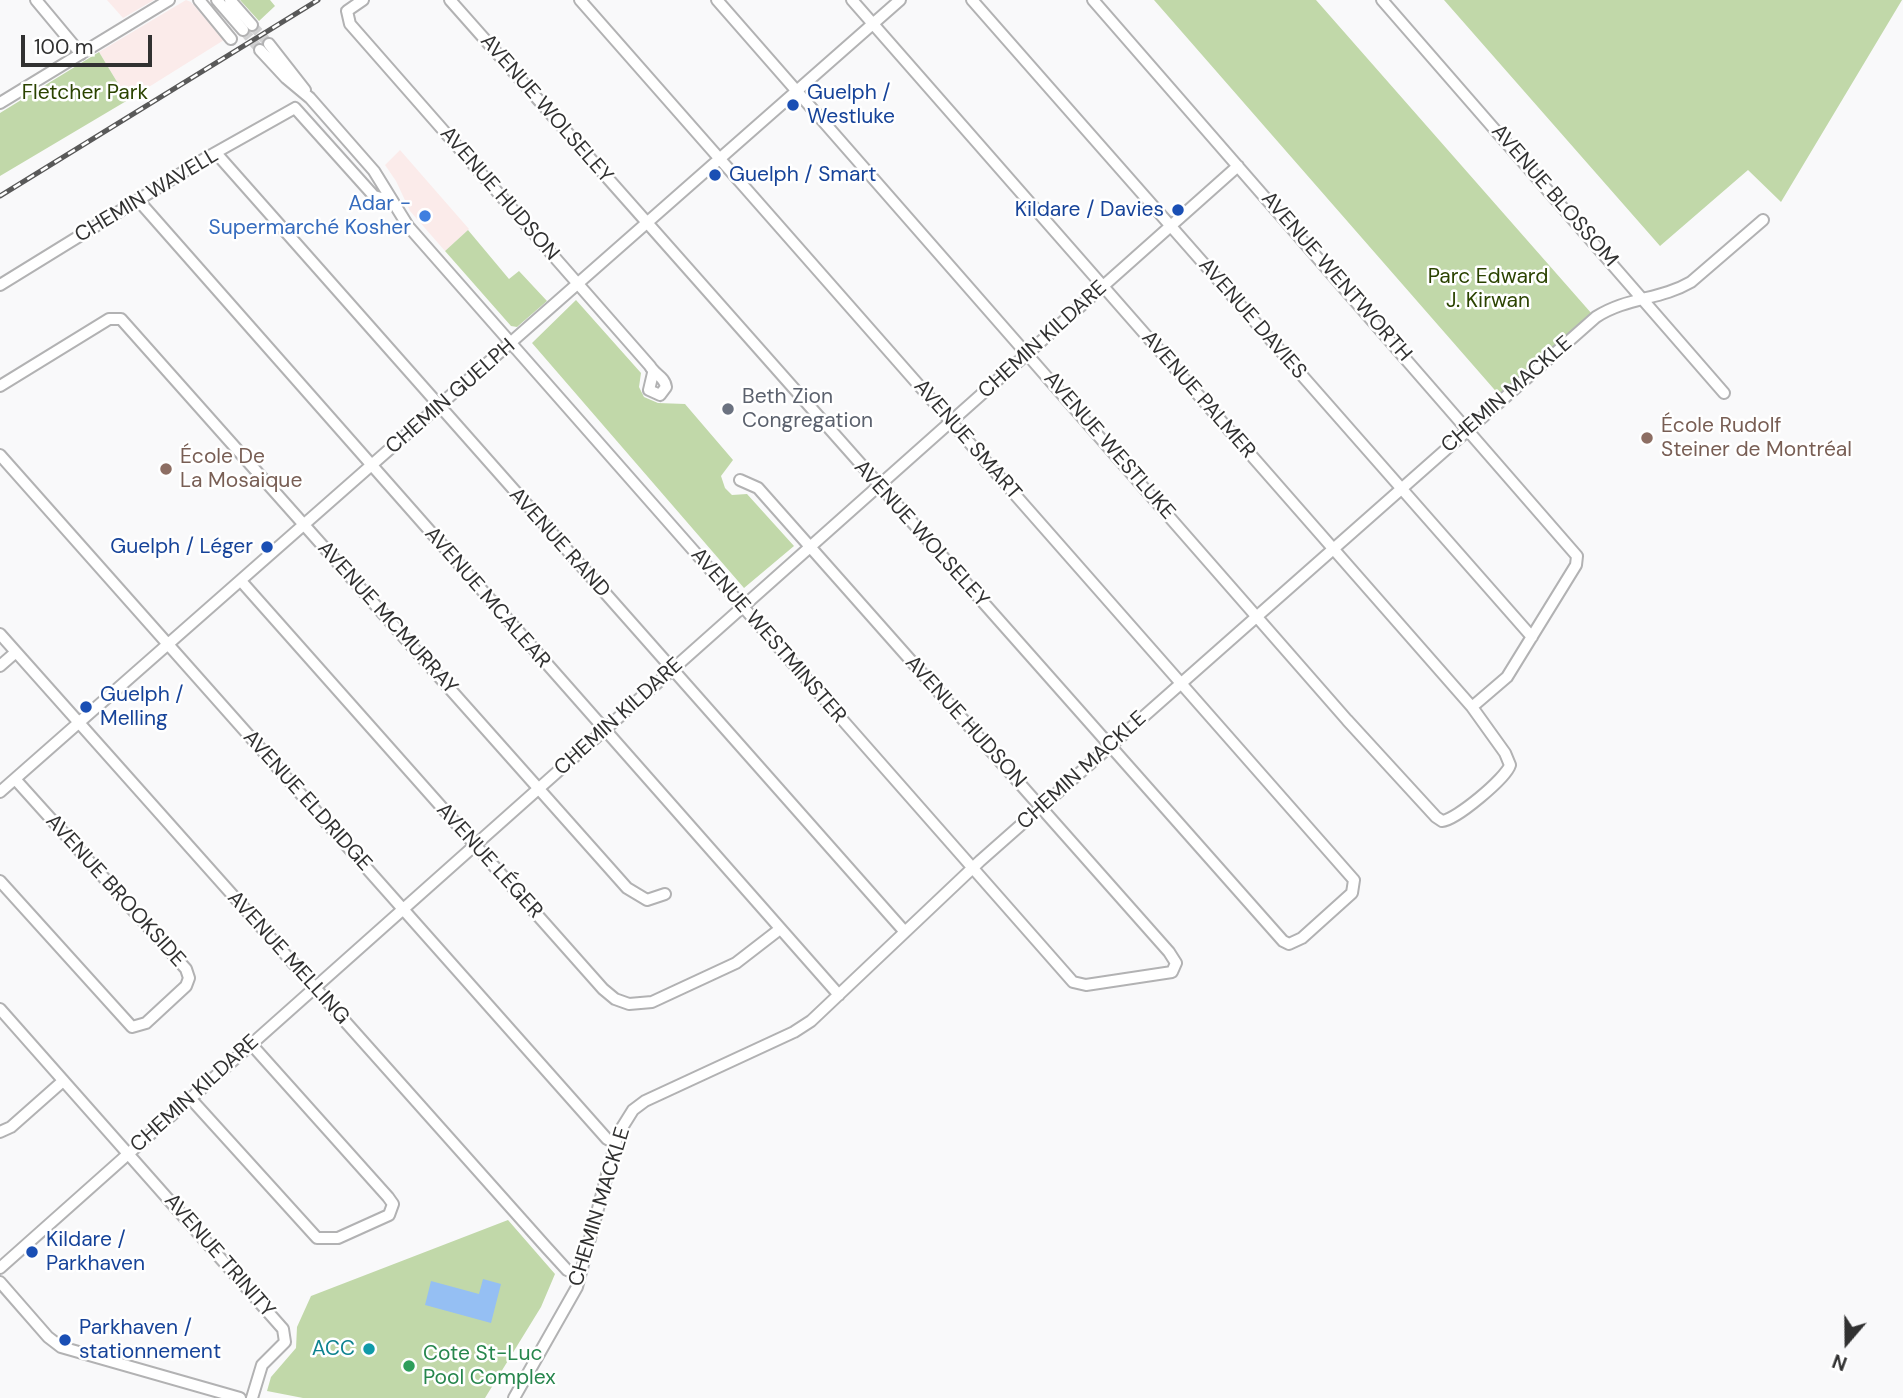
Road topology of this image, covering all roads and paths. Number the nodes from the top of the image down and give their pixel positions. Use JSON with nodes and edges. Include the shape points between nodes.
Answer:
{"nodes":[{"id":1,"x":36,"y":0,"type":"edge"},
{"id":2,"x":169,"y":0,"type":"edge"},
{"id":3,"x":199,"y":0,"type":"edge"},
{"id":4,"x":217,"y":0,"type":"edge"},
{"id":5,"x":230,"y":0,"type":"edge"},
{"id":6,"x":363,"y":0,"type":"edge"},
{"id":7,"x":450,"y":0,"type":"edge"},
{"id":8,"x":580,"y":0,"type":"edge"},
{"id":9,"x":717,"y":0,"type":"edge"},
{"id":10,"x":852,"y":0,"type":"edge"},
{"id":11,"x":900,"y":0,"type":"edge"},
{"id":12,"x":972,"y":0,"type":"edge"},
{"id":13,"x":1093,"y":0,"type":"edge"},
{"id":14,"x":1382,"y":0,"type":"edge"},
{"id":15,"x":873,"y":24,"type":"junction"},
{"id":16,"x":231,"y":39,"type":"tunnel mouth"},
{"id":17,"x":265,"y":47,"type":"tunnel mouth"},
{"id":18,"x":81,"y":54,"type":"junction"},
{"id":19,"x":797,"y":91,"type":"junction"},
{"id":20,"x":0,"y":103,"type":"edge"},
{"id":21,"x":295,"y":108,"type":"joint"},
{"id":22,"x":216,"y":153,"type":"junction"},
{"id":23,"x":720,"y":159,"type":"junction"},
{"id":24,"x":1238,"y":166,"type":"junction"},
{"id":25,"x":138,"y":200,"type":"junction"},
{"id":26,"x":392,"y":201,"type":"junction"},
{"id":27,"x":1763,"y":220,"type":"dead end"},
{"id":28,"x":647,"y":223,"type":"junction"},
{"id":29,"x":1171,"y":227,"type":"junction"},
{"id":30,"x":578,"y":284,"type":"junction"},
{"id":31,"x":0,"y":285,"type":"edge"},
{"id":32,"x":1103,"y":287,"type":"junction"},
{"id":33,"x":1641,"y":297,"type":"junction"},
{"id":34,"x":510,"y":344,"type":"junction"},
{"id":35,"x":1028,"y":354,"type":"junction"},
{"id":36,"x":653,"y":373,"type":"dead end"},
{"id":37,"x":0,"y":386,"type":"edge"},
{"id":38,"x":1724,"y":393,"type":"dead end"},
{"id":39,"x":439,"y":407,"type":"junction"},
{"id":40,"x":951,"y":422,"type":"junction"},
{"id":41,"x":1469,"y":429,"type":"junction"},
{"id":42,"x":0,"y":455,"type":"edge"},
{"id":43,"x":371,"y":467,"type":"junction"},
{"id":44,"x":740,"y":480,"type":"dead end"},
{"id":45,"x":878,"y":485,"type":"junction"},
{"id":46,"x":1400,"y":488,"type":"junction"},
{"id":47,"x":304,"y":526,"type":"junction"},
{"id":48,"x":811,"y":547,"type":"junction"},
{"id":49,"x":1333,"y":549,"type":"junction"},
{"id":50,"x":241,"y":581,"type":"junction"},
{"id":51,"x":742,"y":607,"type":"junction"},
{"id":52,"x":1258,"y":616,"type":"junction"},
{"id":53,"x":0,"y":634,"type":"edge"},
{"id":54,"x":1532,"y":637,"type":"junction"},
{"id":55,"x":169,"y":644,"type":"junction"},
{"id":56,"x":16,"y":652,"type":"junction"},
{"id":57,"x":0,"y":666,"type":"edge"},
{"id":58,"x":671,"y":669,"type":"junction"},
{"id":59,"x":1180,"y":684,"type":"junction"},
{"id":60,"x":1472,"y":707,"type":"junction"},
{"id":61,"x":78,"y":725,"type":"junction"},
{"id":62,"x":604,"y":730,"type":"junction"},
{"id":63,"x":1110,"y":747,"type":"junction"},
{"id":64,"x":15,"y":779,"type":"junction"},
{"id":65,"x":538,"y":789,"type":"junction"},
{"id":66,"x":0,"y":792,"type":"edge"},
{"id":67,"x":1482,"y":794,"type":"joint"},
{"id":68,"x":1042,"y":808,"type":"junction"},
{"id":69,"x":474,"y":845,"type":"junction"},
{"id":70,"x":973,"y":868,"type":"junction"},
{"id":71,"x":0,"y":881,"type":"edge"},
{"id":72,"x":665,"y":894,"type":"dead end"},
{"id":73,"x":403,"y":909,"type":"junction"},
{"id":74,"x":780,"y":929,"type":"junction"},
{"id":75,"x":905,"y":932,"type":"junction"},
{"id":76,"x":1283,"y":941,"type":"joint"},
{"id":77,"x":1175,"y":960,"type":"joint"},
{"id":78,"x":315,"y":988,"type":"junction"},
{"id":79,"x":839,"y":995,"type":"junction"},
{"id":80,"x":0,"y":1009,"type":"edge"},
{"id":81,"x":251,"y":1044,"type":"junction"},
{"id":82,"x":63,"y":1081,"type":"junction"},
{"id":83,"x":190,"y":1098,"type":"junction"},
{"id":84,"x":0,"y":1132,"type":"edge"},
{"id":85,"x":616,"y":1144,"type":"junction"},
{"id":86,"x":128,"y":1154,"type":"junction"},
{"id":87,"x":0,"y":1268,"type":"edge"},
{"id":88,"x":580,"y":1276,"type":"junction"},
{"id":89,"x":0,"y":1282,"type":"edge"},
{"id":90,"x":240,"y":1398,"type":"edge"},
{"id":91,"x":252,"y":1398,"type":"edge"},
{"id":92,"x":513,"y":1398,"type":"edge"}],
"edges":[{"from":1,"to":18,"type":"street"},
{"from":2,"to":18,"type":"street"},
{"from":3,"to":16,"type":"street"},
{"from":4,"to":5,"type":"street","via":[[247,27]]},
{"from":6,"to":30,"type":"street","name":"AVENUE HUDSON","via":[[346,15],[360,36]]},
{"from":7,"to":28,"type":"street","name":"AVENUE WOLSELEY"},
{"from":8,"to":23,"type":"street","name":"AVENUE SMART"},
{"from":9,"to":19,"type":"street","name":"AVENUE WESTLUKE"},
{"from":10,"to":15,"type":"street","name":"AVENUE PALMER"},
{"from":11,"to":15,"type":"street","name":"CHEMIN GUELPH"},
{"from":12,"to":29,"type":"street","name":"AVENUE DAVIES"},
{"from":13,"to":24,"type":"street","name":"AVENUE WENTWORTH"},
{"from":14,"to":33,"type":"street","name":"AVENUE BLOSSOM"},
{"from":15,"to":19,"type":"street","name":"CHEMIN GUELPH"},
{"from":15,"to":32,"type":"street","name":"AVENUE PALMER"},
{"from":17,"to":26,"type":"street","name":"AVENUE WESTMINSTER","via":[[293,72],[374,171]]},
{"from":18,"to":20,"type":"street"},
{"from":19,"to":23,"type":"street","name":"CHEMIN GUELPH"},
{"from":19,"to":35,"type":"street","name":"AVENUE WESTLUKE"},
{"from":21,"to":22,"type":"street","name":"CHEMIN WAVELL"},
{"from":21,"to":26,"type":"street","name":"AVENUE WESTMINSTER","via":[[374,196]]},
{"from":22,"to":25,"type":"street","name":"CHEMIN WAVELL"},
{"from":22,"to":39,"type":"street","name":"AVENUE RAND"},
{"from":23,"to":28,"type":"street","name":"CHEMIN GUELPH"},
{"from":23,"to":40,"type":"street","name":"AVENUE SMART"},
{"from":24,"to":29,"type":"street","name":"CHEMIN KILDARE"},
{"from":24,"to":41,"type":"street","name":"AVENUE WENTWORTH"},
{"from":25,"to":31,"type":"street","name":"CHEMIN WAVELL"},
{"from":25,"to":43,"type":"street","name":"AVENUE MCALEAR"},
{"from":26,"to":34,"type":"street","name":"AVENUE WESTMINSTER","via":[[408,226]]},
{"from":27,"to":33,"type":"street","name":"CHEMIN MACKLE","via":[[1691,282],[1678,290]]},
{"from":28,"to":30,"type":"street","name":"CHEMIN GUELPH"},
{"from":28,"to":45,"type":"street","name":"AVENUE WOLSELEY"},
{"from":29,"to":32,"type":"street","name":"CHEMIN KILDARE"},
{"from":29,"to":46,"type":"street","name":"AVENUE DAVIES"},
{"from":30,"to":34,"type":"street","name":"CHEMIN GUELPH"},
{"from":30,"to":36,"type":"street","name":"AVENUE HUDSON"},
{"from":32,"to":35,"type":"street","name":"CHEMIN KILDARE"},
{"from":32,"to":49,"type":"street","name":"AVENUE PALMER"},
{"from":33,"to":38,"type":"street","name":"AVENUE BLOSSOM"},
{"from":33,"to":41,"type":"street","name":"CHEMIN MACKLE","via":[[1595,317]]},
{"from":34,"to":39,"type":"street","name":"CHEMIN GUELPH"},
{"from":34,"to":51,"type":"street","name":"AVENUE WESTMINSTER"},
{"from":35,"to":40,"type":"street","name":"CHEMIN KILDARE"},
{"from":35,"to":52,"type":"street","name":"AVENUE WESTLUKE"},
{"from":37,"to":47,"type":"street","name":"AVENUE MCMURRAY","via":[[117,317]]},
{"from":39,"to":43,"type":"street","name":"CHEMIN GUELPH"},
{"from":39,"to":58,"type":"street","name":"AVENUE RAND"},
{"from":40,"to":45,"type":"street","name":"CHEMIN KILDARE"},
{"from":40,"to":59,"type":"street","name":"AVENUE SMART"},
{"from":41,"to":46,"type":"street","name":"CHEMIN MACKLE"},
{"from":41,"to":54,"type":"street","name":"AVENUE WENTWORTH","via":[[1577,555],[1576,565]]},
{"from":42,"to":55,"type":"street","name":"AVENUE ELDRIDGE"},
{"from":43,"to":47,"type":"street","name":"CHEMIN GUELPH"},
{"from":43,"to":62,"type":"street","name":"AVENUE MCALEAR"},
{"from":44,"to":48,"type":"street","name":"AVENUE HUDSON","via":[[758,488]]},
{"from":45,"to":48,"type":"street","name":"CHEMIN KILDARE"},
{"from":45,"to":63,"type":"street","name":"AVENUE WOLSELEY"},
{"from":46,"to":49,"type":"street","name":"CHEMIN MACKLE"},
{"from":46,"to":54,"type":"street","name":"AVENUE DAVIES"},
{"from":47,"to":50,"type":"street","name":"CHEMIN GUELPH"},
{"from":47,"to":65,"type":"street","name":"AVENUE MCMURRAY"},
{"from":48,"to":51,"type":"street","name":"CHEMIN KILDARE"},
{"from":48,"to":68,"type":"street","name":"AVENUE HUDSON"},
{"from":49,"to":52,"type":"street","name":"CHEMIN MACKLE"},
{"from":49,"to":60,"type":"street","name":"AVENUE PALMER"},
{"from":50,"to":55,"type":"street","name":"CHEMIN GUELPH"},
{"from":50,"to":69,"type":"street","name":"AVENUE LÉGER"},
{"from":51,"to":58,"type":"street","name":"CHEMIN KILDARE"},
{"from":51,"to":70,"type":"street","name":"AVENUE WESTMINSTER"},
{"from":52,"to":59,"type":"street","name":"CHEMIN MACKLE"},
{"from":52,"to":67,"type":"street","name":"AVENUE WESTLUKE","via":[[1436,817],[1449,820]]},
{"from":53,"to":56,"type":"street","name":"AVENUE MELLING"},
{"from":54,"to":60,"type":"street","via":[[1507,677]]},
{"from":55,"to":61,"type":"street","name":"CHEMIN GUELPH"},
{"from":55,"to":73,"type":"street","name":"AVENUE ELDRIDGE"},
{"from":56,"to":57,"type":"street"},
{"from":56,"to":61,"type":"street","name":"AVENUE MELLING"},
{"from":58,"to":62,"type":"street","name":"CHEMIN KILDARE"},
{"from":58,"to":75,"type":"street","name":"AVENUE RAND"},
{"from":59,"to":63,"type":"street","name":"CHEMIN MACKLE"},
{"from":59,"to":76,"type":"street","name":"AVENUE SMART","via":[[1354,880],[1352,894],[1301,938],[1289,944]]},
{"from":60,"to":67,"type":"street","name":"AVENUE PALMER","via":[[1510,765]]},
{"from":61,"to":64,"type":"street","name":"CHEMIN GUELPH"},
{"from":61,"to":78,"type":"street","name":"AVENUE MELLING"},
{"from":62,"to":65,"type":"street","name":"CHEMIN KILDARE"},
{"from":62,"to":74,"type":"street","name":"AVENUE MCALEAR"},
{"from":63,"to":68,"type":"street","name":"CHEMIN MACKLE"},
{"from":63,"to":76,"type":"street","name":"AVENUE WOLSELEY"},
{"from":64,"to":66,"type":"street","name":"CHEMIN GUELPH"},
{"from":64,"to":71,"type":"street","name":"AVENUE BROOKSIDE","via":[[186,969],[186,986],[139,1027],[132,1027]]},
{"from":65,"to":69,"type":"street","name":"CHEMIN KILDARE"},
{"from":65,"to":72,"type":"street","name":"AVENUE MCMURRAY","via":[[638,898],[654,900]]},
{"from":68,"to":70,"type":"street","name":"CHEMIN MACKLE"},
{"from":68,"to":77,"type":"street","name":"AVENUE HUDSON"},
{"from":69,"to":73,"type":"street","name":"CHEMIN KILDARE"},
{"from":69,"to":74,"type":"street","name":"AVENUE LÉGER","via":[[603,989],[624,1002],[652,1002],[731,966]]},
{"from":70,"to":75,"type":"street","name":"CHEMIN MACKLE"},
{"from":70,"to":77,"type":"street","name":"AVENUE WESTMINSTER","via":[[1077,984],[1167,975],[1175,968]]},
{"from":73,"to":78,"type":"street","name":"CHEMIN KILDARE"},
{"from":73,"to":85,"type":"street","name":"AVENUE ELDRIDGE"},
{"from":74,"to":79,"type":"street","name":"AVENUE MCALEAR"},
{"from":75,"to":79,"type":"street","name":"CHEMIN MACKLE"},
{"from":78,"to":81,"type":"street","name":"CHEMIN KILDARE"},
{"from":78,"to":88,"type":"street","name":"AVENUE MELLING","via":[[567,1270]]},
{"from":79,"to":85,"type":"street","name":"CHEMIN MACKLE","via":[[798,1030],[640,1103],[624,1123]]},
{"from":80,"to":82,"type":"street","name":"AVENUE TRINITY"},
{"from":81,"to":83,"type":"street","name":"CHEMIN KILDARE"},
{"from":81,"to":83,"type":"street","via":[[393,1204],[389,1215],[338,1238],[317,1238]]},
{"from":82,"to":84,"type":"street"},
{"from":82,"to":86,"type":"street","name":"AVENUE TRINITY"},
{"from":83,"to":86,"type":"street","name":"CHEMIN KILDARE"},
{"from":85,"to":88,"type":"street","name":"CHEMIN MACKLE"},
{"from":86,"to":87,"type":"street","name":"CHEMIN KILDARE"},
{"from":86,"to":91,"type":"street","name":"AVENUE TRINITY","via":[[286,1335],[284,1344],[262,1365]]},
{"from":88,"to":92,"type":"street","name":"CHEMIN MACKLE"},
{"from":89,"to":90,"type":"street","via":[[61,1347]]}]}
